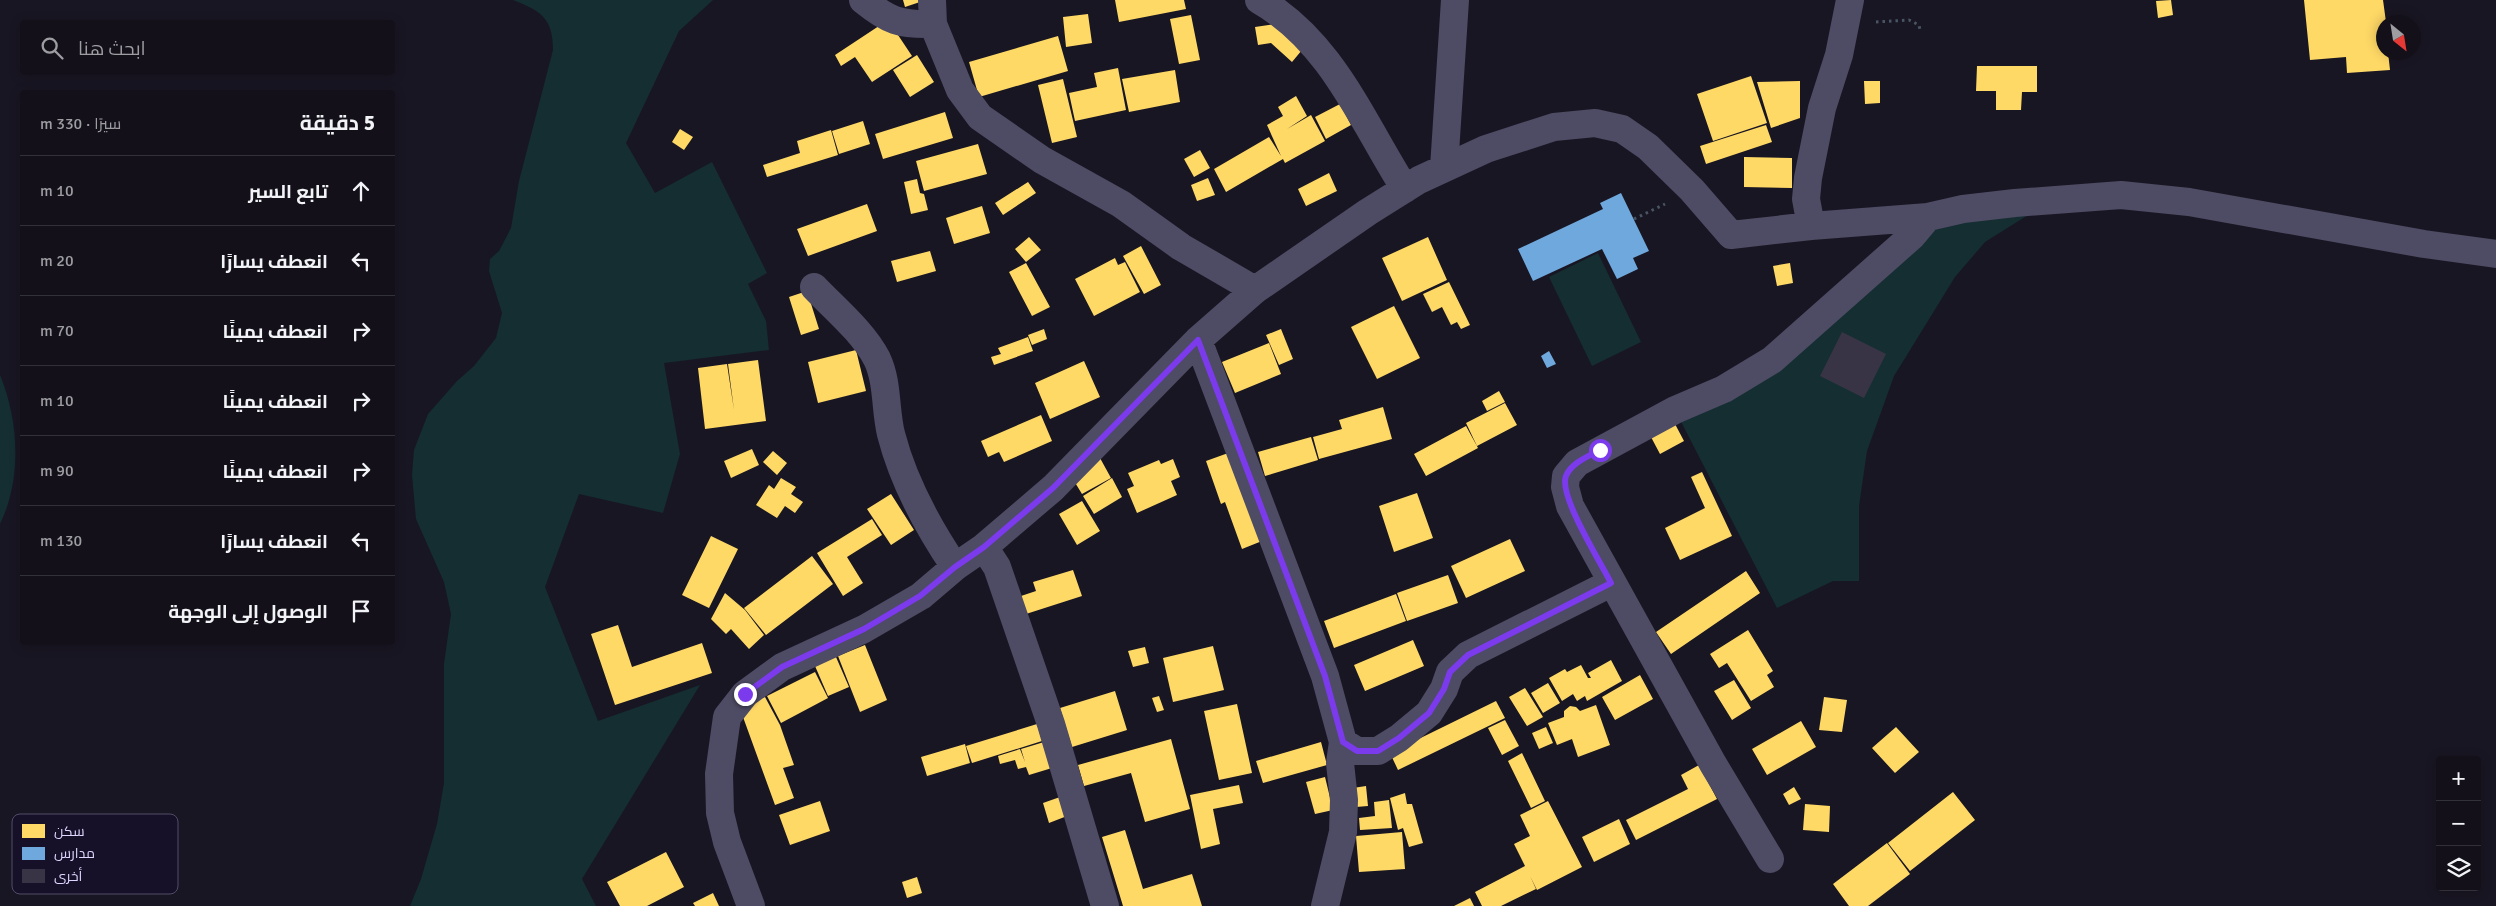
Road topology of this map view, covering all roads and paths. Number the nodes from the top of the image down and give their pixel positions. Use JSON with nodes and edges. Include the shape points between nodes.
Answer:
{"nodes":[{"id":1,"x":863,"y":0,"type":"edge"},
{"id":2,"x":1258,"y":0,"type":"edge"},
{"id":3,"x":1455,"y":0,"type":"edge"},
{"id":4,"x":932,"y":12,"type":"edge"},
{"id":5,"x":1847,"y":12,"type":"edge"},
{"id":6,"x":1920,"y":30,"type":"dead end"},
{"id":7,"x":1444,"y":168,"type":"junction"},
{"id":8,"x":1405,"y":189,"type":"junction"},
{"id":9,"x":1928,"y":216,"type":"junction"},
{"id":10,"x":1810,"y":226,"type":"junction"},
{"id":11,"x":2496,"y":254,"type":"edge"},
{"id":12,"x":814,"y":287,"type":"dead end"},
{"id":13,"x":1255,"y":290,"type":"junction"},
{"id":14,"x":1198,"y":340,"type":"junction"},
{"id":15,"x":984,"y":547,"type":"junction"},
{"id":16,"x":955,"y":567,"type":"junction"},
{"id":17,"x":1611,"y":583,"type":"junction"},
{"id":18,"x":1343,"y":742,"type":"junction"},
{"id":19,"x":1770,"y":859,"type":"dead end"},
{"id":20,"x":751,"y":906,"type":"edge"},
{"id":21,"x":1105,"y":906,"type":"edge"},
{"id":22,"x":1325,"y":906,"type":"edge"}],
"edges":[{"from":1,"to":4,"type":"street","via":[[885,16],[906,25]]},
{"from":2,"to":8,"type":"street","via":[[1294,23],[1326,58]]},
{"from":3,"to":7,"type":"street"},
{"from":4,"to":13,"type":"street","via":[[960,90],[980,117],[1042,160],[1121,204],[1181,247]]},
{"from":5,"to":6,"type":"path","via":[[1909,20],[1919,25]]},
{"from":5,"to":10,"type":"street","via":[[1808,178],[1806,199]]},
{"from":7,"to":8,"type":"street"},
{"from":7,"to":10,"type":"street","via":[[1486,149],[1554,127],[1595,124],[1622,130],[1648,147],[1692,190],[1731,235]]},
{"from":8,"to":13,"type":"street"},
{"from":9,"to":10,"type":"street"},
{"from":9,"to":11,"type":"street","via":[[2015,203],[2121,195],[2189,202]]},
{"from":9,"to":17,"type":"street","via":[[1912,236],[1772,360],[1724,389],[1675,410],[1577,463],[1566,476],[1570,506]]},
{"from":12,"to":16,"type":"street","via":[[877,360],[886,392],[891,433],[906,475],[931,532]]},
{"from":13,"to":14,"type":"street"},
{"from":14,"to":15,"type":"street","via":[[1053,488]]},
{"from":14,"to":18,"type":"street","via":[[1325,676]]},
{"from":15,"to":16,"type":"street"},
{"from":15,"to":21,"type":"street","via":[[997,567],[1051,724]]},
{"from":16,"to":20,"type":"street","via":[[920,596],[872,624],[782,667],[745,694],[727,717],[719,774],[720,813]]},
{"from":17,"to":18,"type":"street","via":[[1468,655],[1450,672],[1429,713],[1378,751],[1357,751]]},
{"from":17,"to":19,"type":"street"},
{"from":18,"to":22,"type":"street","via":[[1340,763],[1343,832]]}]}
